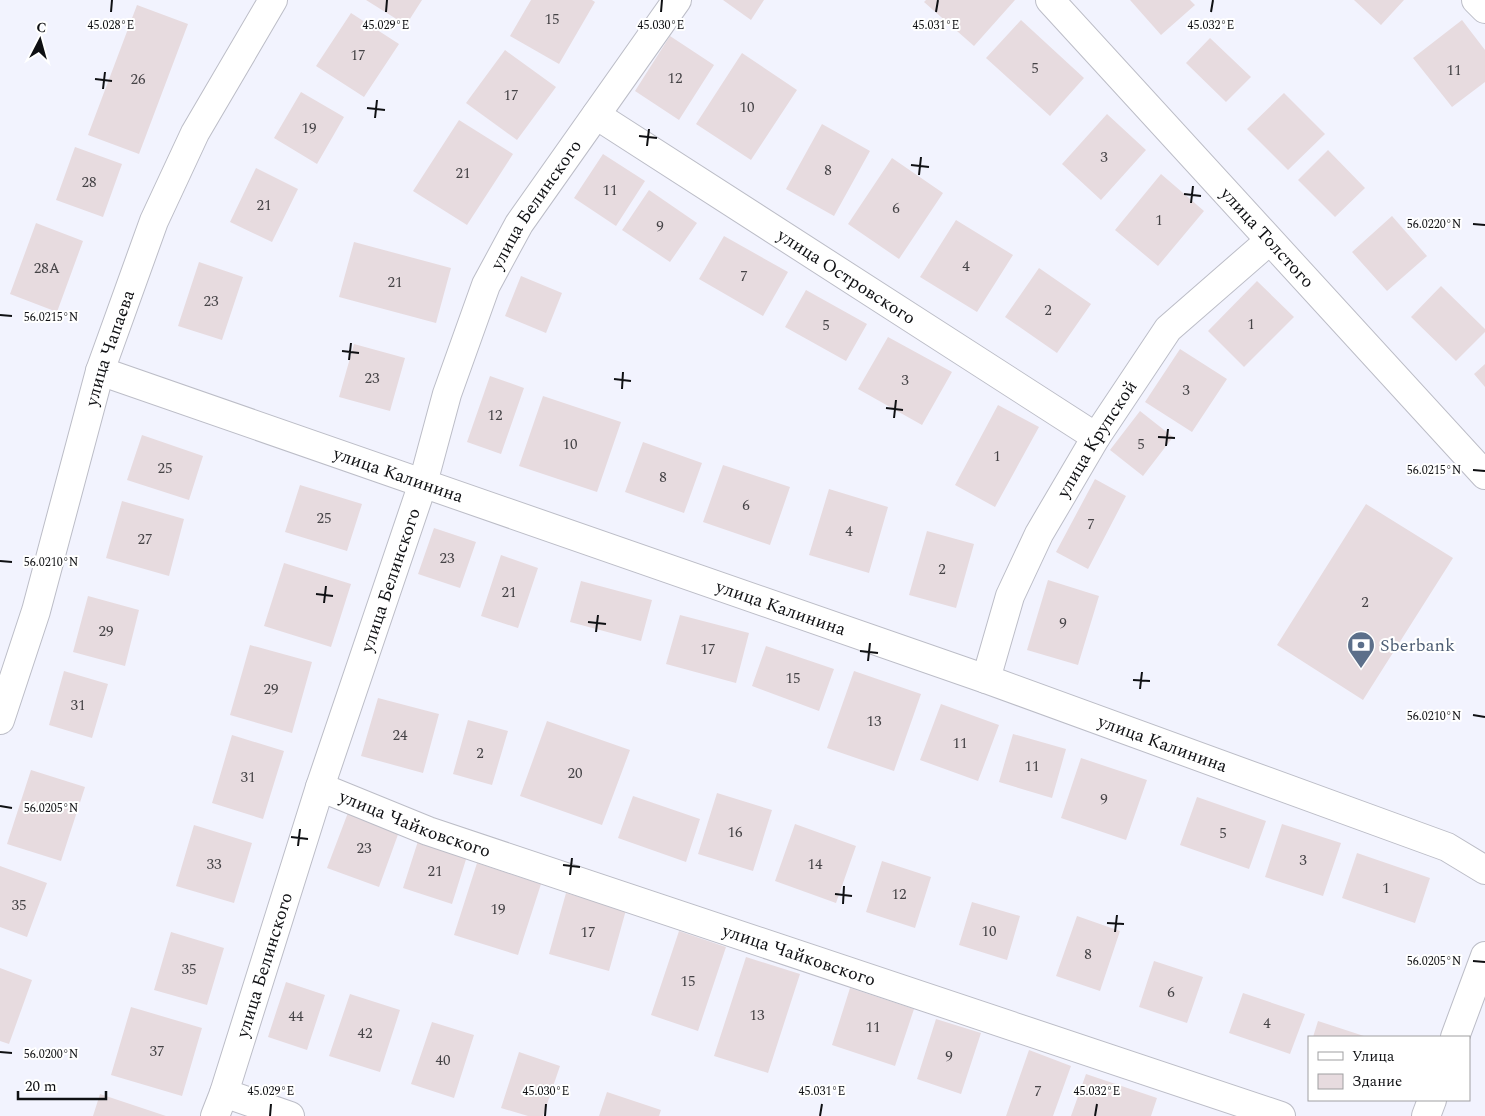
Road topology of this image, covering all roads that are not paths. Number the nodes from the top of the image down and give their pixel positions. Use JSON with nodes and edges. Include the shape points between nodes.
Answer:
{"nodes":[{"id":1,"x":273,"y":0,"type":"edge"},
{"id":2,"x":676,"y":0,"type":"edge"},
{"id":3,"x":1050,"y":0,"type":"edge"},
{"id":4,"x":1476,"y":0,"type":"edge"},
{"id":5,"x":1485,"y":9,"type":"edge"},
{"id":6,"x":596,"y":115,"type":"junction"},
{"id":7,"x":1269,"y":241,"type":"junction"},
{"id":8,"x":100,"y":371,"type":"junction"},
{"id":9,"x":1096,"y":437,"type":"junction"},
{"id":10,"x":1485,"y":475,"type":"edge"},
{"id":11,"x":423,"y":483,"type":"junction"},
{"id":12,"x":986,"y":679,"type":"junction"},
{"id":13,"x":0,"y":720,"type":"edge"},
{"id":14,"x":320,"y":787,"type":"junction"},
{"id":15,"x":1485,"y":870,"type":"edge"},
{"id":16,"x":1485,"y":956,"type":"edge"},
{"id":17,"x":1455,"y":1036,"type":"edge"},
{"id":18,"x":1432,"y":1101,"type":"edge"},
{"id":19,"x":220,"y":1105,"type":"edge"},
{"id":20,"x":290,"y":1116,"type":"edge"},
{"id":21,"x":1281,"y":1116,"type":"edge"},
{"id":22,"x":1426,"y":1116,"type":"edge"}],
"edges":[{"from":1,"to":8,"type":"street","name":"улица Чапаева","via":[[195,134],[154,221]]},
{"from":2,"to":6,"type":"street","name":"улица Белинского"},
{"from":3,"to":7,"type":"street","name":"улица Толстого"},
{"from":4,"to":5,"type":"street"},
{"from":6,"to":9,"type":"street","name":"улица Островского"},
{"from":6,"to":11,"type":"street","name":"улица Белинского","via":[[519,224],[486,285],[447,394]]},
{"from":7,"to":9,"type":"street","name":"улица Крупской","via":[[1168,329]]},
{"from":7,"to":10,"type":"street","name":"улица Толстого"},
{"from":8,"to":11,"type":"street","name":"улица Калинина"},
{"from":8,"to":13,"type":"street","name":"улица Чапаева","via":[[36,611]]},
{"from":9,"to":12,"type":"street","name":"улица Крупской","via":[[1039,534],[1010,596]]},
{"from":11,"to":12,"type":"street","name":"улица Калинина"},
{"from":11,"to":14,"type":"street","name":"улица Белинского"},
{"from":12,"to":15,"type":"street","name":"улица Калинина","via":[[1447,847]]},
{"from":14,"to":19,"type":"street","name":"улица Белинского"},
{"from":14,"to":21,"type":"street","name":"улица Чайковского","via":[[428,830]]},
{"from":16,"to":17,"type":"street"},
{"from":18,"to":22,"type":"street"},
{"from":19,"to":20,"type":"street"}]}
